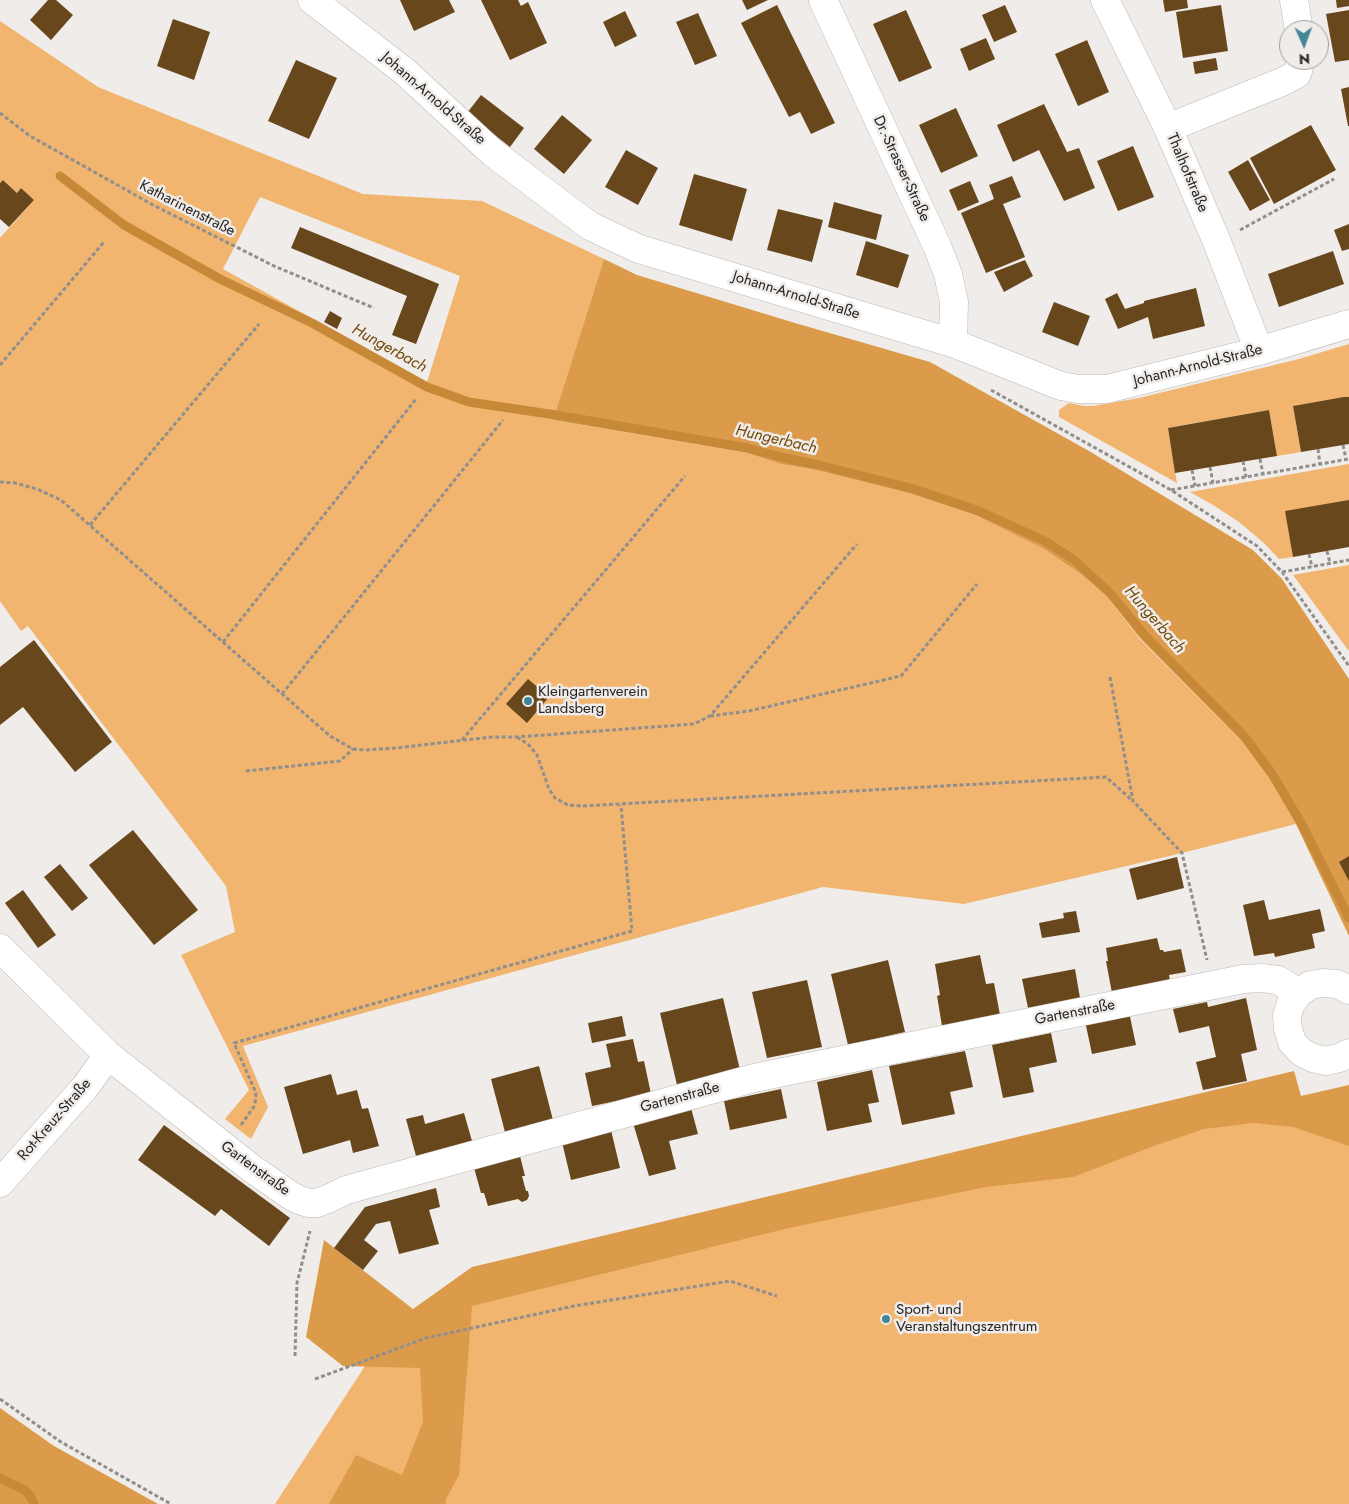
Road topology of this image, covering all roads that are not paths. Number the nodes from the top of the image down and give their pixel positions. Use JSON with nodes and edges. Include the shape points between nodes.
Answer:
{"nodes":[{"id":1,"x":312,"y":0,"type":"edge"},
{"id":2,"x":823,"y":0,"type":"edge"},
{"id":3,"x":1105,"y":0,"type":"edge"},
{"id":4,"x":1294,"y":0,"type":"edge"},
{"id":5,"x":1297,"y":20,"type":"edge"},
{"id":6,"x":1298,"y":70,"type":"edge"},
{"id":7,"x":1168,"y":128,"type":"junction"},
{"id":8,"x":1349,"y":324,"type":"edge"},
{"id":9,"x":953,"y":343,"type":"junction"},
{"id":10,"x":1259,"y":351,"type":"junction"},
{"id":11,"x":0,"y":948,"type":"edge"},
{"id":12,"x":1349,"y":990,"type":"edge"},
{"id":13,"x":1299,"y":993,"type":"junction"},
{"id":14,"x":1349,"y":1053,"type":"edge"},
{"id":15,"x":108,"y":1055,"type":"junction"},
{"id":16,"x":0,"y":1184,"type":"edge"}],
"edges":[{"from":1,"to":9,"type":"street","name":"Johann-Arnold-Straße","via":[[404,71],[493,153],[590,226],[639,249]]},
{"from":2,"to":9,"type":"street","name":"Dr.-Strasser-Straße","via":[[948,274],[954,302]]},
{"from":3,"to":7,"type":"street","name":"Thalhofstraße"},
{"from":4,"to":5,"type":"street"},
{"from":6,"to":7,"type":"street","via":[[1284,82]]},
{"from":7,"to":10,"type":"street","name":"Thalhofstraße"},
{"from":8,"to":10,"type":"street","name":"Johann-Arnold-Straße"},
{"from":9,"to":10,"type":"street","name":"Johann-Arnold-Straße","via":[[1061,386],[1078,389],[1107,388]]},
{"from":11,"to":15,"type":"street","name":"Gartenstraße"},
{"from":12,"to":13,"type":"street","via":[[1323,983],[1310,985]]},
{"from":13,"to":14,"type":"street","via":[[1287,1016],[1292,1042],[1301,1052],[1326,1061]]},
{"from":13,"to":15,"type":"street","name":"Gartenstraße","via":[[1278,980],[1242,979],[754,1078],[346,1190],[317,1203],[290,1195],[226,1149]]},
{"from":15,"to":16,"type":"street","name":"Rot-Kreuz-Straße","via":[[86,1086]]}]}
